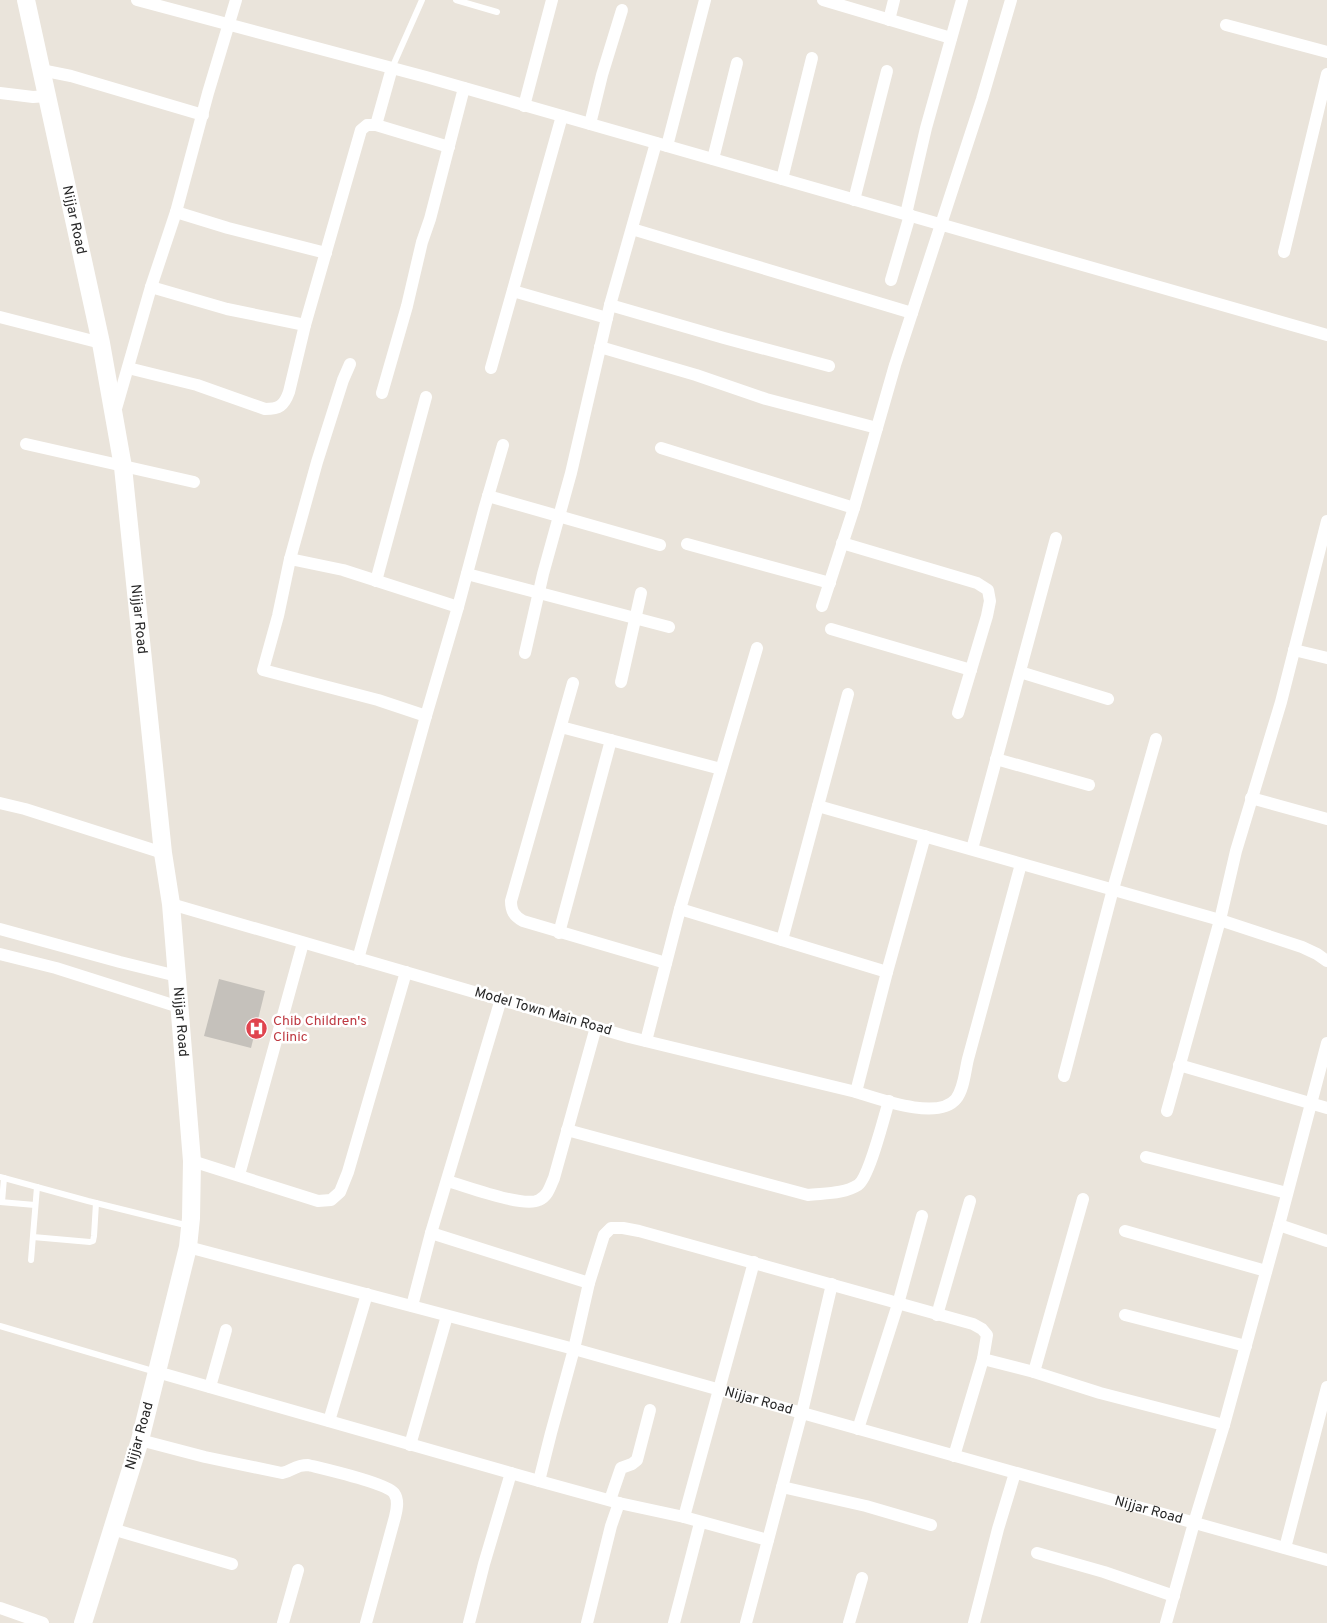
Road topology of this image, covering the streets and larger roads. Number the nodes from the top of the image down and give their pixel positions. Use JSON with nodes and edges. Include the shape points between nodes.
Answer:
{"nodes":[{"id":1,"x":26,"y":0,"type":"edge"},
{"id":2,"x":137,"y":0,"type":"edge"},
{"id":3,"x":236,"y":0,"type":"edge"},
{"id":4,"x":552,"y":0,"type":"edge"},
{"id":5,"x":705,"y":0,"type":"edge"},
{"id":6,"x":823,"y":0,"type":"edge"},
{"id":7,"x":894,"y":0,"type":"edge"},
{"id":8,"x":962,"y":0,"type":"edge"},
{"id":9,"x":1011,"y":0,"type":"edge"},
{"id":10,"x":622,"y":10,"type":"dead end"},
{"id":11,"x":888,"y":20,"type":"junction"},
{"id":12,"x":229,"y":24,"type":"junction"},
{"id":13,"x":1226,"y":25,"type":"dead end"},
{"id":14,"x":951,"y":38,"type":"junction"},
{"id":15,"x":1327,"y":52,"type":"edge"},
{"id":16,"x":812,"y":58,"type":"dead end"},
{"id":17,"x":737,"y":63,"type":"dead end"},
{"id":18,"x":392,"y":68,"type":"junction"},
{"id":19,"x":41,"y":70,"type":"junction"},
{"id":20,"x":887,"y":71,"type":"dead end"},
{"id":21,"x":1327,"y":74,"type":"edge"},
{"id":22,"x":464,"y":88,"type":"junction"},
{"id":23,"x":0,"y":92,"type":"edge"},
{"id":24,"x":47,"y":96,"type":"junction"},
{"id":25,"x":524,"y":106,"type":"junction"},
{"id":26,"x":203,"y":114,"type":"junction"},
{"id":27,"x":562,"y":116,"type":"junction"},
{"id":28,"x":590,"y":124,"type":"junction"},
{"id":29,"x":376,"y":125,"type":"junction"},
{"id":30,"x":661,"y":145,"type":"junction"},
{"id":31,"x":449,"y":148,"type":"junction"},
{"id":32,"x":713,"y":159,"type":"junction"},
{"id":33,"x":782,"y":179,"type":"junction"},
{"id":34,"x":854,"y":200,"type":"junction"},
{"id":35,"x":176,"y":212,"type":"junction"},
{"id":36,"x":908,"y":214,"type":"junction"},
{"id":37,"x":942,"y":225,"type":"junction"},
{"id":38,"x":632,"y":229,"type":"junction"},
{"id":39,"x":1284,"y":252,"type":"dead end"},
{"id":40,"x":326,"y":254,"type":"junction"},
{"id":41,"x":892,"y":280,"type":"dead end"},
{"id":42,"x":151,"y":287,"type":"junction"},
{"id":43,"x":513,"y":291,"type":"junction"},
{"id":44,"x":609,"y":312,"type":"junction"},
{"id":45,"x":912,"y":313,"type":"junction"},
{"id":46,"x":0,"y":317,"type":"edge"},
{"id":47,"x":305,"y":325,"type":"junction"},
{"id":48,"x":1327,"y":335,"type":"edge"},
{"id":49,"x":101,"y":342,"type":"junction"},
{"id":50,"x":600,"y":347,"type":"junction"},
{"id":51,"x":350,"y":364,"type":"dead end"},
{"id":52,"x":829,"y":366,"type":"dead end"},
{"id":53,"x":128,"y":368,"type":"junction"},
{"id":54,"x":492,"y":368,"type":"dead end"},
{"id":55,"x":382,"y":393,"type":"dead end"},
{"id":56,"x":426,"y":396,"type":"dead end"},
{"id":57,"x":114,"y":412,"type":"junction"},
{"id":58,"x":877,"y":428,"type":"junction"},
{"id":59,"x":26,"y":444,"type":"dead end"},
{"id":60,"x":503,"y":445,"type":"dead end"},
{"id":61,"x":661,"y":448,"type":"dead end"},
{"id":62,"x":123,"y":467,"type":"junction"},
{"id":63,"x":194,"y":482,"type":"dead end"},
{"id":64,"x":488,"y":496,"type":"junction"},
{"id":65,"x":854,"y":508,"type":"junction"},
{"id":66,"x":559,"y":517,"type":"junction"},
{"id":67,"x":1327,"y":521,"type":"edge"},
{"id":68,"x":1056,"y":538,"type":"dead end"},
{"id":69,"x":842,"y":543,"type":"junction"},
{"id":70,"x":687,"y":544,"type":"dead end"},
{"id":71,"x":660,"y":545,"type":"dead end"},
{"id":72,"x":1322,"y":558,"type":"edge"},
{"id":73,"x":290,"y":559,"type":"junction"},
{"id":74,"x":467,"y":574,"type":"junction"},
{"id":75,"x":376,"y":581,"type":"junction"},
{"id":76,"x":830,"y":583,"type":"junction"},
{"id":77,"x":539,"y":592,"type":"junction"},
{"id":78,"x":641,"y":593,"type":"dead end"},
{"id":79,"x":458,"y":606,"type":"junction"},
{"id":80,"x":822,"y":606,"type":"dead end"},
{"id":81,"x":636,"y":618,"type":"junction"},
{"id":82,"x":668,"y":627,"type":"dead end"},
{"id":83,"x":831,"y":629,"type":"dead end"},
{"id":84,"x":757,"y":648,"type":"dead end"},
{"id":85,"x":1294,"y":650,"type":"junction"},
{"id":86,"x":525,"y":653,"type":"dead end"},
{"id":87,"x":1327,"y":658,"type":"edge"},
{"id":88,"x":971,"y":670,"type":"junction"},
{"id":89,"x":1020,"y":672,"type":"junction"},
{"id":90,"x":621,"y":682,"type":"dead end"},
{"id":91,"x":573,"y":683,"type":"dead end"},
{"id":92,"x":848,"y":694,"type":"dead end"},
{"id":93,"x":1108,"y":699,"type":"dead end"},
{"id":94,"x":958,"y":713,"type":"dead end"},
{"id":95,"x":426,"y":716,"type":"junction"},
{"id":96,"x":561,"y":727,"type":"junction"},
{"id":97,"x":1156,"y":739,"type":"dead end"},
{"id":98,"x":611,"y":740,"type":"junction"},
{"id":99,"x":996,"y":759,"type":"junction"},
{"id":100,"x":722,"y":770,"type":"junction"},
{"id":101,"x":1089,"y":785,"type":"dead end"},
{"id":102,"x":1251,"y":798,"type":"junction"},
{"id":103,"x":0,"y":804,"type":"edge"},
{"id":104,"x":818,"y":806,"type":"junction"},
{"id":105,"x":1327,"y":819,"type":"edge"},
{"id":106,"x":925,"y":836,"type":"junction"},
{"id":107,"x":972,"y":849,"type":"junction"},
{"id":108,"x":163,"y":854,"type":"junction"},
{"id":109,"x":1021,"y":864,"type":"junction"},
{"id":110,"x":1113,"y":889,"type":"junction"},
{"id":111,"x":172,"y":904,"type":"junction"},
{"id":112,"x":680,"y":909,"type":"junction"},
{"id":113,"x":1220,"y":920,"type":"junction"},
{"id":114,"x":0,"y":929,"type":"edge"},
{"id":115,"x":559,"y":933,"type":"junction"},
{"id":116,"x":782,"y":940,"type":"junction"},
{"id":117,"x":303,"y":943,"type":"junction"},
{"id":118,"x":0,"y":954,"type":"edge"},
{"id":119,"x":358,"y":959,"type":"junction"},
{"id":120,"x":1327,"y":962,"type":"edge"},
{"id":121,"x":666,"y":963,"type":"junction"},
{"id":122,"x":406,"y":972,"type":"junction"},
{"id":123,"x":887,"y":972,"type":"junction"},
{"id":124,"x":177,"y":976,"type":"junction"},
{"id":125,"x":501,"y":999,"type":"junction"},
{"id":126,"x":179,"y":1008,"type":"junction"},
{"id":127,"x":596,"y":1027,"type":"junction"},
{"id":128,"x":646,"y":1041,"type":"junction"},
{"id":129,"x":1327,"y":1043,"type":"edge"},
{"id":130,"x":1179,"y":1065,"type":"junction"},
{"id":131,"x":1064,"y":1076,"type":"dead end"},
{"id":132,"x":856,"y":1092,"type":"junction"},
{"id":133,"x":889,"y":1102,"type":"junction"},
{"id":134,"x":1311,"y":1104,"type":"junction"},
{"id":135,"x":1327,"y":1108,"type":"edge"},
{"id":136,"x":1166,"y":1111,"type":"dead end"},
{"id":137,"x":567,"y":1130,"type":"junction"},
{"id":138,"x":1146,"y":1157,"type":"dead end"},
{"id":139,"x":192,"y":1160,"type":"junction"},
{"id":140,"x":239,"y":1175,"type":"junction"},
{"id":141,"x":447,"y":1181,"type":"junction"},
{"id":142,"x":1287,"y":1193,"type":"junction"},
{"id":143,"x":1083,"y":1199,"type":"dead end"},
{"id":144,"x":970,"y":1201,"type":"dead end"},
{"id":145,"x":922,"y":1216,"type":"dead end"},
{"id":146,"x":1279,"y":1226,"type":"junction"},
{"id":147,"x":1125,"y":1232,"type":"dead end"},
{"id":148,"x":431,"y":1234,"type":"junction"},
{"id":149,"x":1327,"y":1241,"type":"edge"},
{"id":150,"x":188,"y":1247,"type":"junction"},
{"id":151,"x":754,"y":1262,"type":"junction"},
{"id":152,"x":1266,"y":1272,"type":"junction"},
{"id":153,"x":589,"y":1283,"type":"junction"},
{"id":154,"x":832,"y":1284,"type":"junction"},
{"id":155,"x":367,"y":1294,"type":"junction"},
{"id":156,"x":898,"y":1304,"type":"junction"},
{"id":157,"x":412,"y":1306,"type":"junction"},
{"id":158,"x":937,"y":1315,"type":"junction"},
{"id":159,"x":1125,"y":1315,"type":"dead end"},
{"id":160,"x":447,"y":1316,"type":"junction"},
{"id":161,"x":226,"y":1330,"type":"dead end"},
{"id":162,"x":1246,"y":1346,"type":"junction"},
{"id":163,"x":574,"y":1349,"type":"junction"},
{"id":164,"x":984,"y":1359,"type":"junction"},
{"id":165,"x":157,"y":1372,"type":"junction"},
{"id":166,"x":1034,"y":1372,"type":"junction"},
{"id":167,"x":210,"y":1387,"type":"junction"},
{"id":168,"x":1327,"y":1387,"type":"edge"},
{"id":169,"x":718,"y":1389,"type":"junction"},
{"id":170,"x":650,"y":1410,"type":"dead end"},
{"id":171,"x":802,"y":1412,"type":"junction"},
{"id":172,"x":329,"y":1421,"type":"junction"},
{"id":173,"x":1224,"y":1425,"type":"junction"},
{"id":174,"x":858,"y":1428,"type":"junction"},
{"id":175,"x":140,"y":1440,"type":"junction"},
{"id":176,"x":410,"y":1445,"type":"junction"},
{"id":177,"x":954,"y":1456,"type":"junction"},
{"id":178,"x":511,"y":1473,"type":"junction"},
{"id":179,"x":1016,"y":1473,"type":"junction"},
{"id":180,"x":539,"y":1481,"type":"junction"},
{"id":181,"x":782,"y":1487,"type":"junction"},
{"id":182,"x":614,"y":1501,"type":"junction"},
{"id":183,"x":684,"y":1518,"type":"junction"},
{"id":184,"x":700,"y":1523,"type":"junction"},
{"id":185,"x":1194,"y":1523,"type":"junction"},
{"id":186,"x":931,"y":1525,"type":"dead end"},
{"id":187,"x":112,"y":1529,"type":"junction"},
{"id":188,"x":768,"y":1540,"type":"junction"},
{"id":189,"x":1285,"y":1548,"type":"junction"},
{"id":190,"x":1037,"y":1553,"type":"dead end"},
{"id":191,"x":1327,"y":1560,"type":"edge"},
{"id":192,"x":232,"y":1564,"type":"dead end"},
{"id":193,"x":298,"y":1570,"type":"dead end"},
{"id":194,"x":862,"y":1578,"type":"dead end"},
{"id":195,"x":1174,"y":1596,"type":"junction"},
{"id":196,"x":0,"y":1608,"type":"edge"},
{"id":197,"x":42,"y":1623,"type":"edge"},
{"id":198,"x":84,"y":1623,"type":"edge"},
{"id":199,"x":283,"y":1623,"type":"edge"},
{"id":200,"x":366,"y":1623,"type":"edge"},
{"id":201,"x":469,"y":1623,"type":"edge"},
{"id":202,"x":587,"y":1623,"type":"edge"},
{"id":203,"x":674,"y":1623,"type":"edge"},
{"id":204,"x":746,"y":1623,"type":"edge"},
{"id":205,"x":849,"y":1623,"type":"edge"},
{"id":206,"x":974,"y":1623,"type":"edge"},
{"id":207,"x":1166,"y":1623,"type":"edge"}],
"edges":[{"from":1,"to":19,"type":"street","name":"Nijjar Road"},
{"from":2,"to":12,"type":"street"},
{"from":3,"to":12,"type":"street"},
{"from":4,"to":25,"type":"street"},
{"from":5,"to":30,"type":"street"},
{"from":6,"to":11,"type":"street"},
{"from":7,"to":11,"type":"street"},
{"from":8,"to":14,"type":"street"},
{"from":9,"to":37,"type":"street"},
{"from":10,"to":28,"type":"street"},
{"from":11,"to":14,"type":"street"},
{"from":12,"to":18,"type":"street"},
{"from":12,"to":26,"type":"street"},
{"from":13,"to":15,"type":"street"},
{"from":14,"to":36,"type":"street","via":[[926,128]]},
{"from":16,"to":33,"type":"street"},
{"from":17,"to":32,"type":"street"},
{"from":18,"to":22,"type":"street"},
{"from":18,"to":29,"type":"street"},
{"from":19,"to":24,"type":"street","name":"Nijjar Road"},
{"from":19,"to":26,"type":"street"},
{"from":20,"to":34,"type":"street"},
{"from":21,"to":39,"type":"street"},
{"from":22,"to":25,"type":"street"},
{"from":22,"to":31,"type":"street"},
{"from":23,"to":24,"type":"street"},
{"from":24,"to":49,"type":"street","name":"Nijjar Road"},
{"from":25,"to":27,"type":"street"},
{"from":26,"to":35,"type":"street"},
{"from":27,"to":28,"type":"street"},
{"from":27,"to":43,"type":"street"},
{"from":28,"to":30,"type":"street"},
{"from":29,"to":31,"type":"street"},
{"from":29,"to":40,"type":"street","via":[[367,125],[361,130]]},
{"from":30,"to":32,"type":"street"},
{"from":30,"to":38,"type":"street"},
{"from":31,"to":55,"type":"street"},
{"from":32,"to":33,"type":"street"},
{"from":33,"to":34,"type":"street"},
{"from":34,"to":36,"type":"street"},
{"from":35,"to":40,"type":"street"},
{"from":35,"to":42,"type":"street"},
{"from":36,"to":37,"type":"street"},
{"from":36,"to":41,"type":"street"},
{"from":37,"to":45,"type":"street"},
{"from":37,"to":48,"type":"street"},
{"from":38,"to":44,"type":"street"},
{"from":38,"to":45,"type":"street"},
{"from":40,"to":47,"type":"street"},
{"from":42,"to":47,"type":"street","via":[[227,309]]},
{"from":42,"to":53,"type":"street"},
{"from":43,"to":44,"type":"street"},
{"from":43,"to":54,"type":"street"},
{"from":44,"to":50,"type":"street"},
{"from":44,"to":52,"type":"street"},
{"from":45,"to":58,"type":"street"},
{"from":46,"to":49,"type":"street"},
{"from":47,"to":53,"type":"street","via":[[289,392],[286,400],[275,409],[265,409],[197,385]]},
{"from":49,"to":57,"type":"street","name":"Nijjar Road"},
{"from":50,"to":58,"type":"street","via":[[766,399]]},
{"from":50,"to":66,"type":"street"},
{"from":51,"to":73,"type":"street","via":[[329,421]]},
{"from":53,"to":57,"type":"street"},
{"from":56,"to":75,"type":"street"},
{"from":57,"to":62,"type":"street","name":"Nijjar Road"},
{"from":58,"to":65,"type":"street"},
{"from":59,"to":62,"type":"street"},
{"from":60,"to":64,"type":"street"},
{"from":61,"to":65,"type":"street"},
{"from":62,"to":63,"type":"street"},
{"from":62,"to":108,"type":"street","name":"Nijjar Road"},
{"from":64,"to":66,"type":"street"},
{"from":64,"to":74,"type":"street"},
{"from":65,"to":69,"type":"street"},
{"from":66,"to":71,"type":"street"},
{"from":66,"to":77,"type":"street"},
{"from":67,"to":72,"type":"street"},
{"from":68,"to":89,"type":"street"},
{"from":69,"to":76,"type":"street"},
{"from":69,"to":88,"type":"street","via":[[978,583],[988,590],[987,616]]},
{"from":70,"to":76,"type":"street"},
{"from":72,"to":85,"type":"street"},
{"from":73,"to":75,"type":"street","via":[[344,570]]},
{"from":73,"to":95,"type":"street","via":[[263,670]]},
{"from":74,"to":77,"type":"street"},
{"from":74,"to":79,"type":"street"},
{"from":75,"to":79,"type":"street"},
{"from":76,"to":80,"type":"street"},
{"from":77,"to":81,"type":"street"},
{"from":77,"to":86,"type":"street"},
{"from":78,"to":81,"type":"street"},
{"from":79,"to":95,"type":"street"},
{"from":81,"to":82,"type":"street"},
{"from":81,"to":90,"type":"street"},
{"from":83,"to":88,"type":"street"},
{"from":84,"to":100,"type":"street"},
{"from":85,"to":87,"type":"street"},
{"from":85,"to":102,"type":"street"},
{"from":88,"to":94,"type":"street"},
{"from":89,"to":93,"type":"street"},
{"from":89,"to":99,"type":"street"},
{"from":91,"to":96,"type":"street"},
{"from":92,"to":104,"type":"street"},
{"from":95,"to":119,"type":"street"},
{"from":96,"to":98,"type":"street"},
{"from":96,"to":115,"type":"street","via":[[511,908],[517,918]]},
{"from":97,"to":110,"type":"street"},
{"from":98,"to":100,"type":"street"},
{"from":98,"to":115,"type":"street"},
{"from":99,"to":101,"type":"street"},
{"from":99,"to":107,"type":"street"},
{"from":100,"to":112,"type":"street"},
{"from":102,"to":105,"type":"street"},
{"from":102,"to":113,"type":"street"},
{"from":103,"to":108,"type":"street","via":[[26,809]]},
{"from":104,"to":106,"type":"street"},
{"from":104,"to":116,"type":"street"},
{"from":106,"to":107,"type":"street"},
{"from":106,"to":123,"type":"street"},
{"from":107,"to":109,"type":"street"},
{"from":108,"to":111,"type":"street","name":"Nijjar Road"},
{"from":109,"to":110,"type":"street"},
{"from":109,"to":133,"type":"street","name":"Model Town Main Road","via":[[957,1098],[938,1108]]},
{"from":110,"to":113,"type":"street"},
{"from":110,"to":131,"type":"street"},
{"from":111,"to":117,"type":"street","name":"Model Town Main Road"},
{"from":111,"to":124,"type":"street","name":"Nijjar Road"},
{"from":112,"to":116,"type":"street"},
{"from":112,"to":121,"type":"street"},
{"from":113,"to":120,"type":"street","via":[[1302,947]]},
{"from":113,"to":130,"type":"street"},
{"from":114,"to":124,"type":"street"},
{"from":115,"to":121,"type":"street"},
{"from":116,"to":123,"type":"street"},
{"from":117,"to":119,"type":"street","name":"Model Town Main Road"},
{"from":117,"to":140,"type":"street"},
{"from":118,"to":126,"type":"street","via":[[56,968]]},
{"from":119,"to":122,"type":"street","name":"Model Town Main Road"},
{"from":121,"to":128,"type":"street"},
{"from":122,"to":125,"type":"street","name":"Model Town Main Road"},
{"from":122,"to":140,"type":"street","via":[[340,1192],[331,1200],[318,1200]]},
{"from":123,"to":132,"type":"street"},
{"from":124,"to":126,"type":"street","name":"Nijjar Road"},
{"from":125,"to":127,"type":"street","name":"Model Town Main Road"},
{"from":125,"to":141,"type":"street"},
{"from":126,"to":139,"type":"street","name":"Nijjar Road"},
{"from":127,"to":128,"type":"street","name":"Model Town Main Road"},
{"from":127,"to":137,"type":"street"},
{"from":128,"to":132,"type":"street","name":"Model Town Main Road"},
{"from":129,"to":134,"type":"street"},
{"from":130,"to":134,"type":"street"},
{"from":130,"to":136,"type":"street"},
{"from":132,"to":133,"type":"street","name":"Model Town Main Road"},
{"from":133,"to":137,"type":"street","via":[[867,1172],[859,1185],[840,1192],[808,1195]]},
{"from":134,"to":135,"type":"street"},
{"from":134,"to":142,"type":"street"},
{"from":137,"to":141,"type":"street","via":[[548,1193],[538,1201],[517,1201]]},
{"from":138,"to":142,"type":"street"},
{"from":139,"to":140,"type":"street"},
{"from":139,"to":150,"type":"street","name":"Nijjar Road"},
{"from":141,"to":148,"type":"street"},
{"from":142,"to":146,"type":"street"},
{"from":143,"to":166,"type":"street"},
{"from":144,"to":158,"type":"street"},
{"from":145,"to":156,"type":"street"},
{"from":146,"to":149,"type":"street"},
{"from":146,"to":152,"type":"street"},
{"from":147,"to":152,"type":"street"},
{"from":148,"to":153,"type":"street"},
{"from":148,"to":157,"type":"street"},
{"from":150,"to":155,"type":"street","name":"Nijjar Road"},
{"from":150,"to":165,"type":"street","name":"Nijjar Road"},
{"from":151,"to":153,"type":"street","via":[[639,1231],[611,1228],[604,1236]]},
{"from":151,"to":154,"type":"street"},
{"from":151,"to":169,"type":"street"},
{"from":152,"to":162,"type":"street"},
{"from":153,"to":163,"type":"street"},
{"from":154,"to":156,"type":"street"},
{"from":154,"to":171,"type":"street"},
{"from":155,"to":157,"type":"street","name":"Nijjar Road"},
{"from":155,"to":172,"type":"street"},
{"from":156,"to":158,"type":"street"},
{"from":156,"to":174,"type":"street"},
{"from":157,"to":160,"type":"street","name":"Nijjar Road"},
{"from":158,"to":164,"type":"street","via":[[982,1329],[987,1335]]},
{"from":159,"to":162,"type":"street"},
{"from":160,"to":163,"type":"street","name":"Nijjar Road"},
{"from":160,"to":176,"type":"street"},
{"from":161,"to":167,"type":"street"},
{"from":162,"to":173,"type":"street"},
{"from":163,"to":169,"type":"street","name":"Nijjar Road"},
{"from":163,"to":180,"type":"street"},
{"from":164,"to":166,"type":"street"},
{"from":164,"to":177,"type":"street"},
{"from":165,"to":167,"type":"street"},
{"from":165,"to":175,"type":"street","name":"Nijjar Road"},
{"from":166,"to":173,"type":"street"},
{"from":167,"to":172,"type":"street"},
{"from":168,"to":189,"type":"street"},
{"from":169,"to":171,"type":"street","name":"Nijjar Road"},
{"from":169,"to":183,"type":"street"},
{"from":170,"to":182,"type":"street","via":[[637,1460],[621,1468]]},
{"from":171,"to":174,"type":"street","name":"Nijjar Road"},
{"from":171,"to":181,"type":"street"},
{"from":172,"to":176,"type":"street"},
{"from":173,"to":185,"type":"street"},
{"from":174,"to":177,"type":"street","name":"Nijjar Road"},
{"from":175,"to":187,"type":"street","name":"Nijjar Road"},
{"from":175,"to":200,"type":"street","via":[[282,1473],[298,1465],[308,1465],[383,1486],[394,1493],[398,1503]]},
{"from":176,"to":178,"type":"street"},
{"from":177,"to":179,"type":"street","name":"Nijjar Road"},
{"from":178,"to":180,"type":"street"},
{"from":178,"to":201,"type":"street"},
{"from":179,"to":185,"type":"street","name":"Nijjar Road"},
{"from":179,"to":206,"type":"street"},
{"from":180,"to":182,"type":"street"},
{"from":181,"to":186,"type":"street"},
{"from":181,"to":188,"type":"street"},
{"from":182,"to":183,"type":"street"},
{"from":182,"to":202,"type":"street"},
{"from":183,"to":184,"type":"street"},
{"from":184,"to":188,"type":"street"},
{"from":184,"to":203,"type":"street"},
{"from":185,"to":189,"type":"street","name":"Nijjar Road"},
{"from":185,"to":195,"type":"street"},
{"from":187,"to":192,"type":"street"},
{"from":187,"to":198,"type":"street","name":"Nijjar Road"},
{"from":188,"to":204,"type":"street"},
{"from":189,"to":191,"type":"street","name":"Nijjar Road"},
{"from":190,"to":195,"type":"street"},
{"from":193,"to":199,"type":"street"},
{"from":194,"to":205,"type":"street"},
{"from":195,"to":207,"type":"street"},
{"from":196,"to":197,"type":"street"}]}
